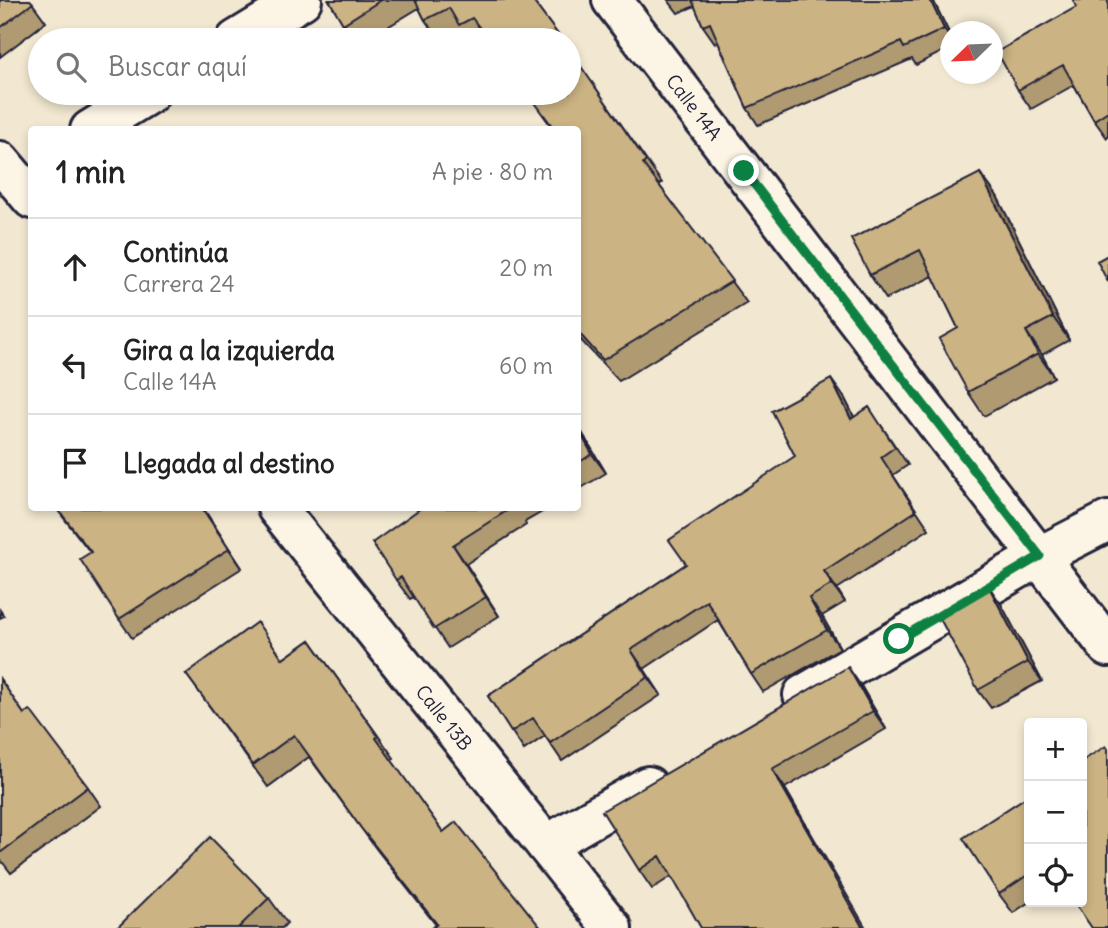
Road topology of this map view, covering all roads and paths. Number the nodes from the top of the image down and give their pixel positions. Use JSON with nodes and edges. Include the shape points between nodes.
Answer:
{"nodes":[{"id":1,"x":302,"y":0,"type":"edge"},
{"id":2,"x":612,"y":0,"type":"edge"},
{"id":3,"x":256,"y":28,"type":"edge"},
{"id":4,"x":131,"y":105,"type":"edge"},
{"id":5,"x":96,"y":126,"type":"edge"},
{"id":6,"x":280,"y":511,"type":"edge"},
{"id":7,"x":1108,"y":521,"type":"edge"},
{"id":8,"x":1040,"y":556,"type":"junction"},
{"id":9,"x":1108,"y":647,"type":"edge"},
{"id":10,"x":775,"y":711,"type":"edge"},
{"id":11,"x":679,"y":768,"type":"edge"},
{"id":12,"x":546,"y":845,"type":"junction"},
{"id":13,"x":612,"y":928,"type":"edge"}],
"edges":[{"from":1,"to":3,"type":"street"},
{"from":2,"to":8,"type":"street","name":"Calle 14A"},
{"from":4,"to":5,"type":"street"},
{"from":6,"to":12,"type":"street","name":"Calle 13B"},
{"from":7,"to":8,"type":"street"},
{"from":8,"to":9,"type":"street","name":"Calle 14A"},
{"from":8,"to":10,"type":"street"},
{"from":11,"to":12,"type":"street"},
{"from":12,"to":13,"type":"street","name":"Calle 13B"}]}
